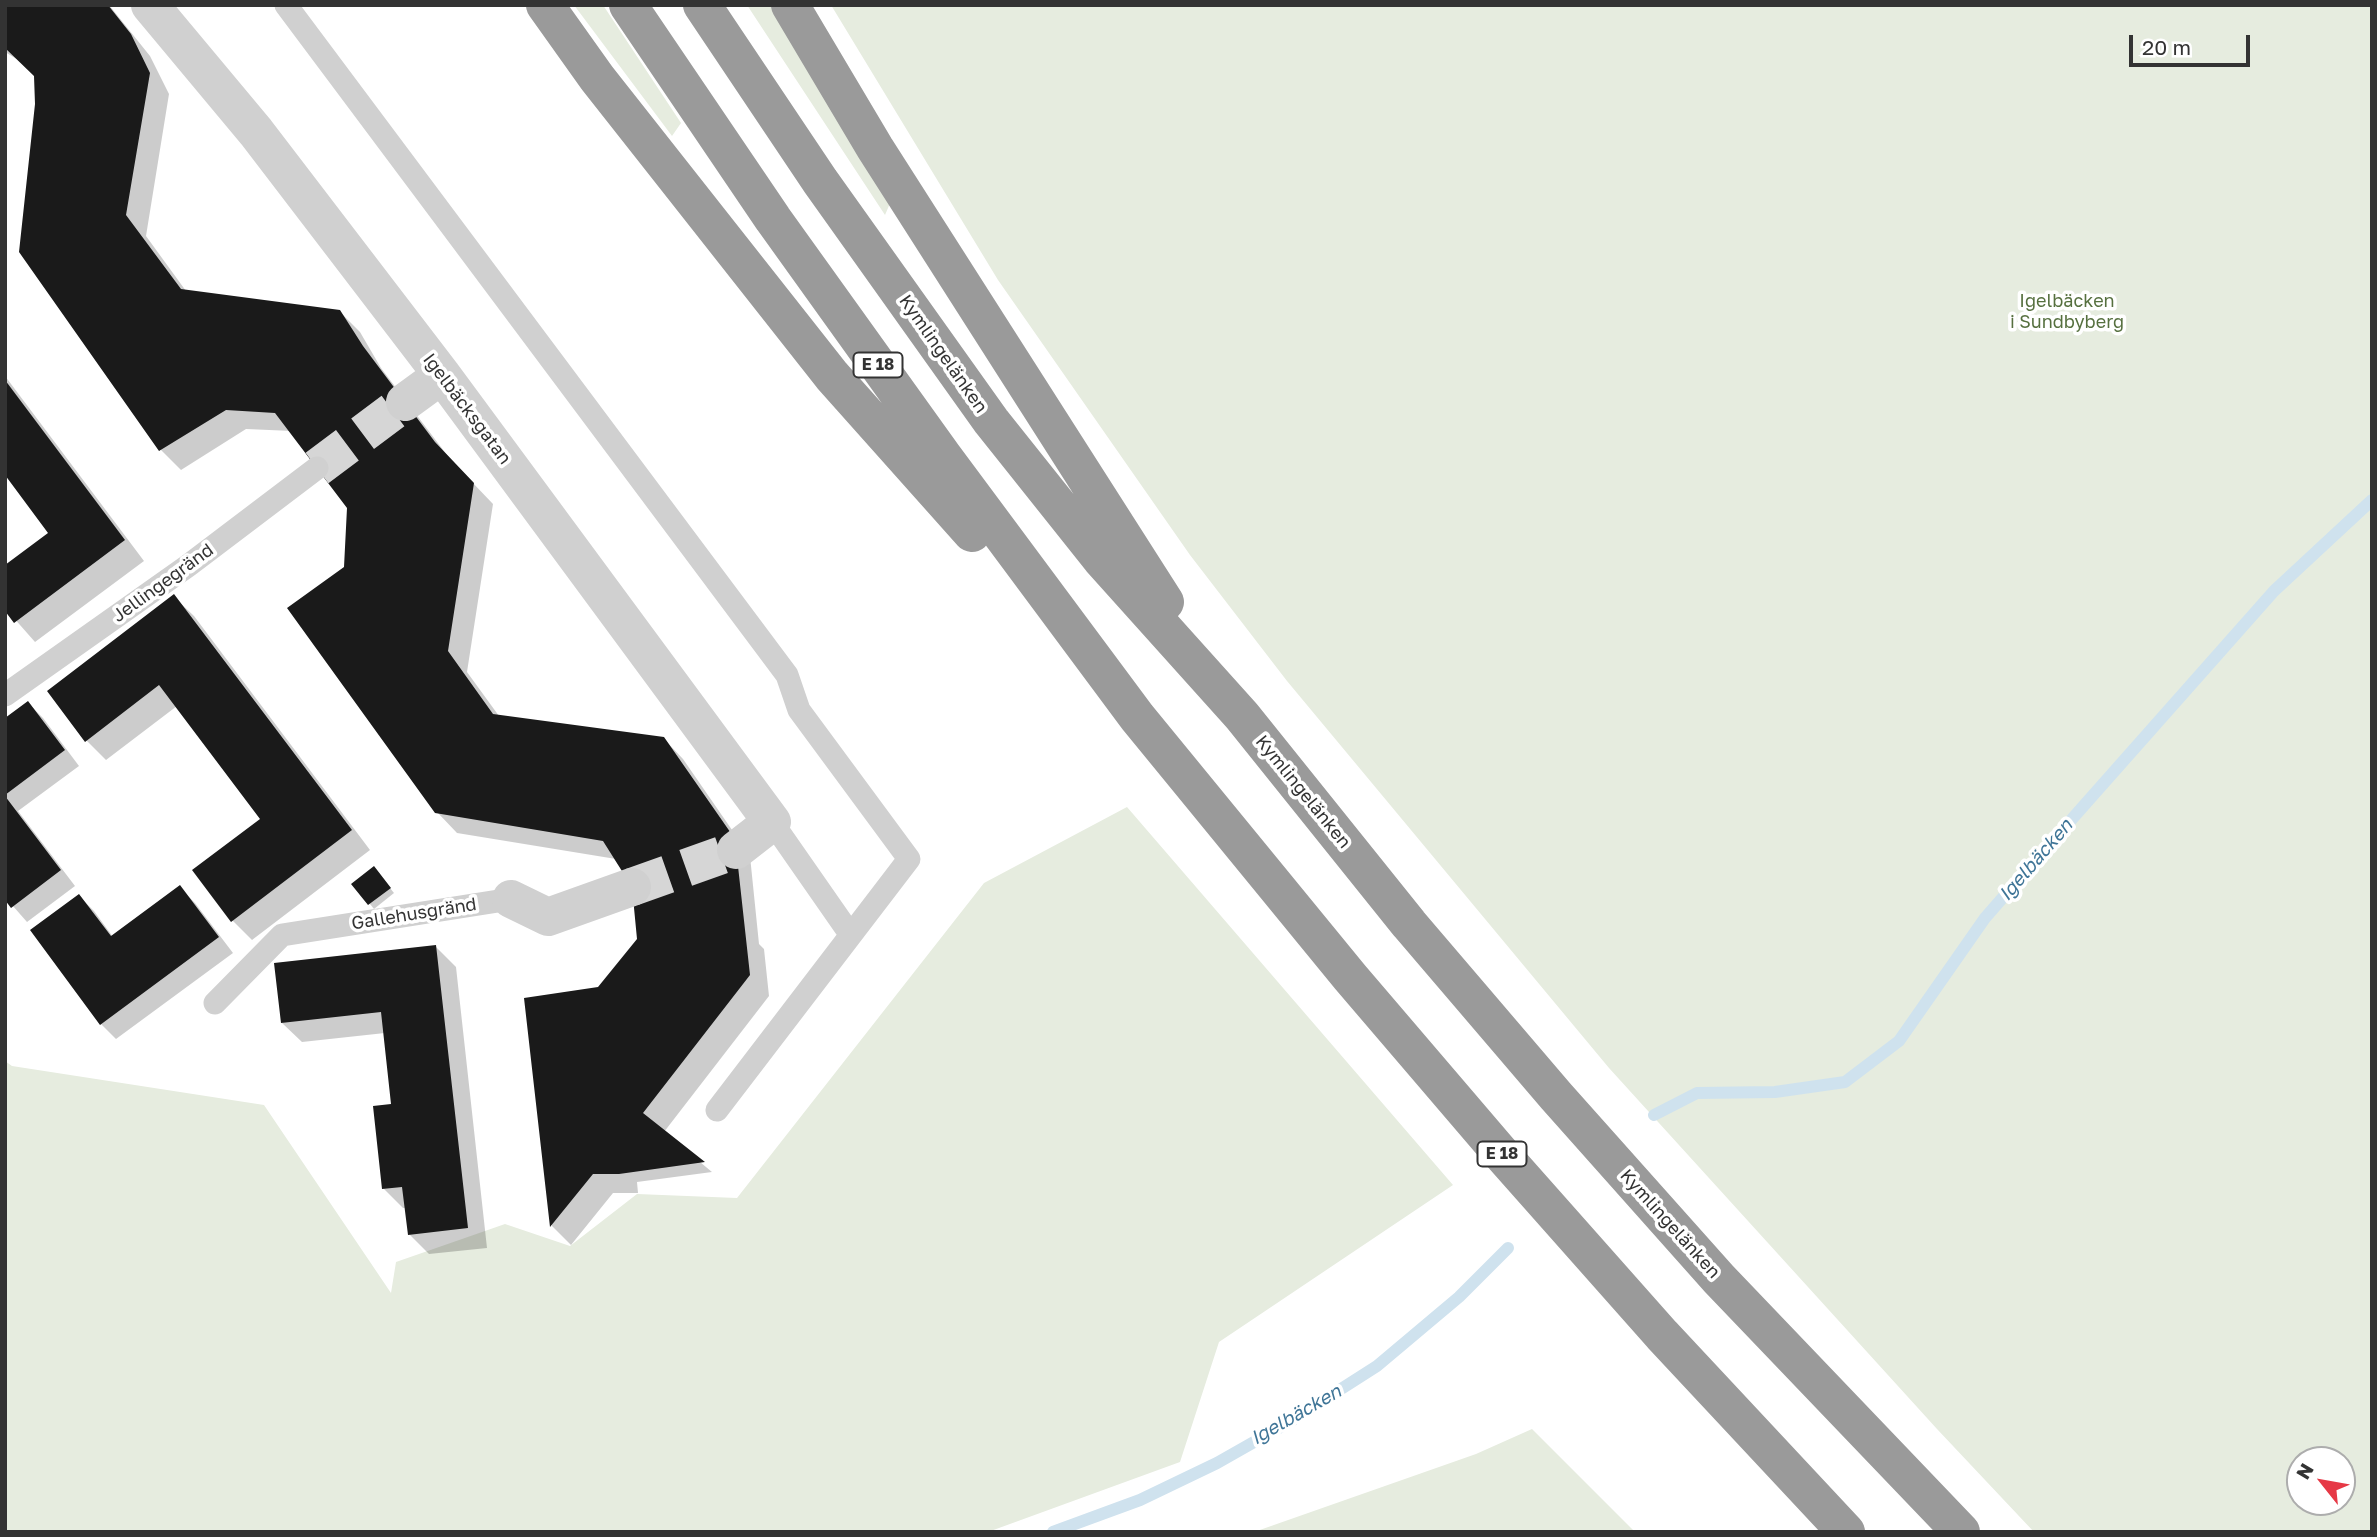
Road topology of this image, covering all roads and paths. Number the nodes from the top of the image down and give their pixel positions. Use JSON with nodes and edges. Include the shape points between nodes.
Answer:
{"nodes":[{"id":1,"x":150,"y":5,"type":"edge"},
{"id":2,"x":286,"y":5,"type":"edge"},
{"id":3,"x":545,"y":5,"type":"edge"},
{"id":4,"x":628,"y":5,"type":"edge"},
{"id":5,"x":702,"y":5,"type":"edge"},
{"id":6,"x":790,"y":5,"type":"edge"},
{"id":7,"x":442,"y":375,"type":"junction"},
{"id":8,"x":405,"y":402,"type":"tunnel mouth"},
{"id":9,"x":317,"y":468,"type":"tunnel mouth"},
{"id":10,"x":5,"y":695,"type":"edge"},
{"id":11,"x":1235,"y":709,"type":"junction"},
{"id":12,"x":1137,"y":717,"type":"junction"},
{"id":13,"x":772,"y":822,"type":"junction"},
{"id":14,"x":736,"y":850,"type":"tunnel mouth"},
{"id":15,"x":632,"y":887,"type":"tunnel mouth"},
{"id":16,"x":511,"y":899,"type":"joint"},
{"id":17,"x":850,"y":934,"type":"junction"},
{"id":18,"x":215,"y":1003,"type":"dead end"},
{"id":19,"x":717,"y":1110,"type":"dead end"},
{"id":20,"x":1844,"y":1530,"type":"edge"},
{"id":21,"x":1961,"y":1532,"type":"edge"}],
"edges":[{"from":1,"to":7,"type":"street","name":"Igelbäcksgatan","via":[[256,132]]},
{"from":2,"to":17,"type":"lane","via":[[787,674],[799,710],[909,859]]},
{"from":3,"to":12,"type":"highway","via":[[597,78],[832,376]]},
{"from":4,"to":12,"type":"highway","number":"E 18","via":[[943,456]]},
{"from":5,"to":11,"type":"highway","name":"Kymlingelänken","via":[[820,181],[991,421],[1101,559]]},
{"from":6,"to":11,"type":"highway","via":[[882,160]]},
{"from":7,"to":8,"type":"street"},
{"from":7,"to":13,"type":"street","name":"Igelbäcksgatan"},
{"from":9,"to":10,"type":"lane","name":"Jellingegränd"},
{"from":11,"to":21,"type":"highway","name":"Kymlingelänken","via":[[1556,1096],[1719,1279]]},
{"from":12,"to":20,"type":"highway","number":"E 18","via":[[1498,1150]]},
{"from":13,"to":14,"type":"street"},
{"from":13,"to":17,"type":"lane"},
{"from":15,"to":16,"type":"street","name":"Gallehusgränd","via":[[548,917]]},
{"from":16,"to":18,"type":"lane","name":"Gallehusgränd","via":[[282,935]]},
{"from":17,"to":19,"type":"lane"}]}
